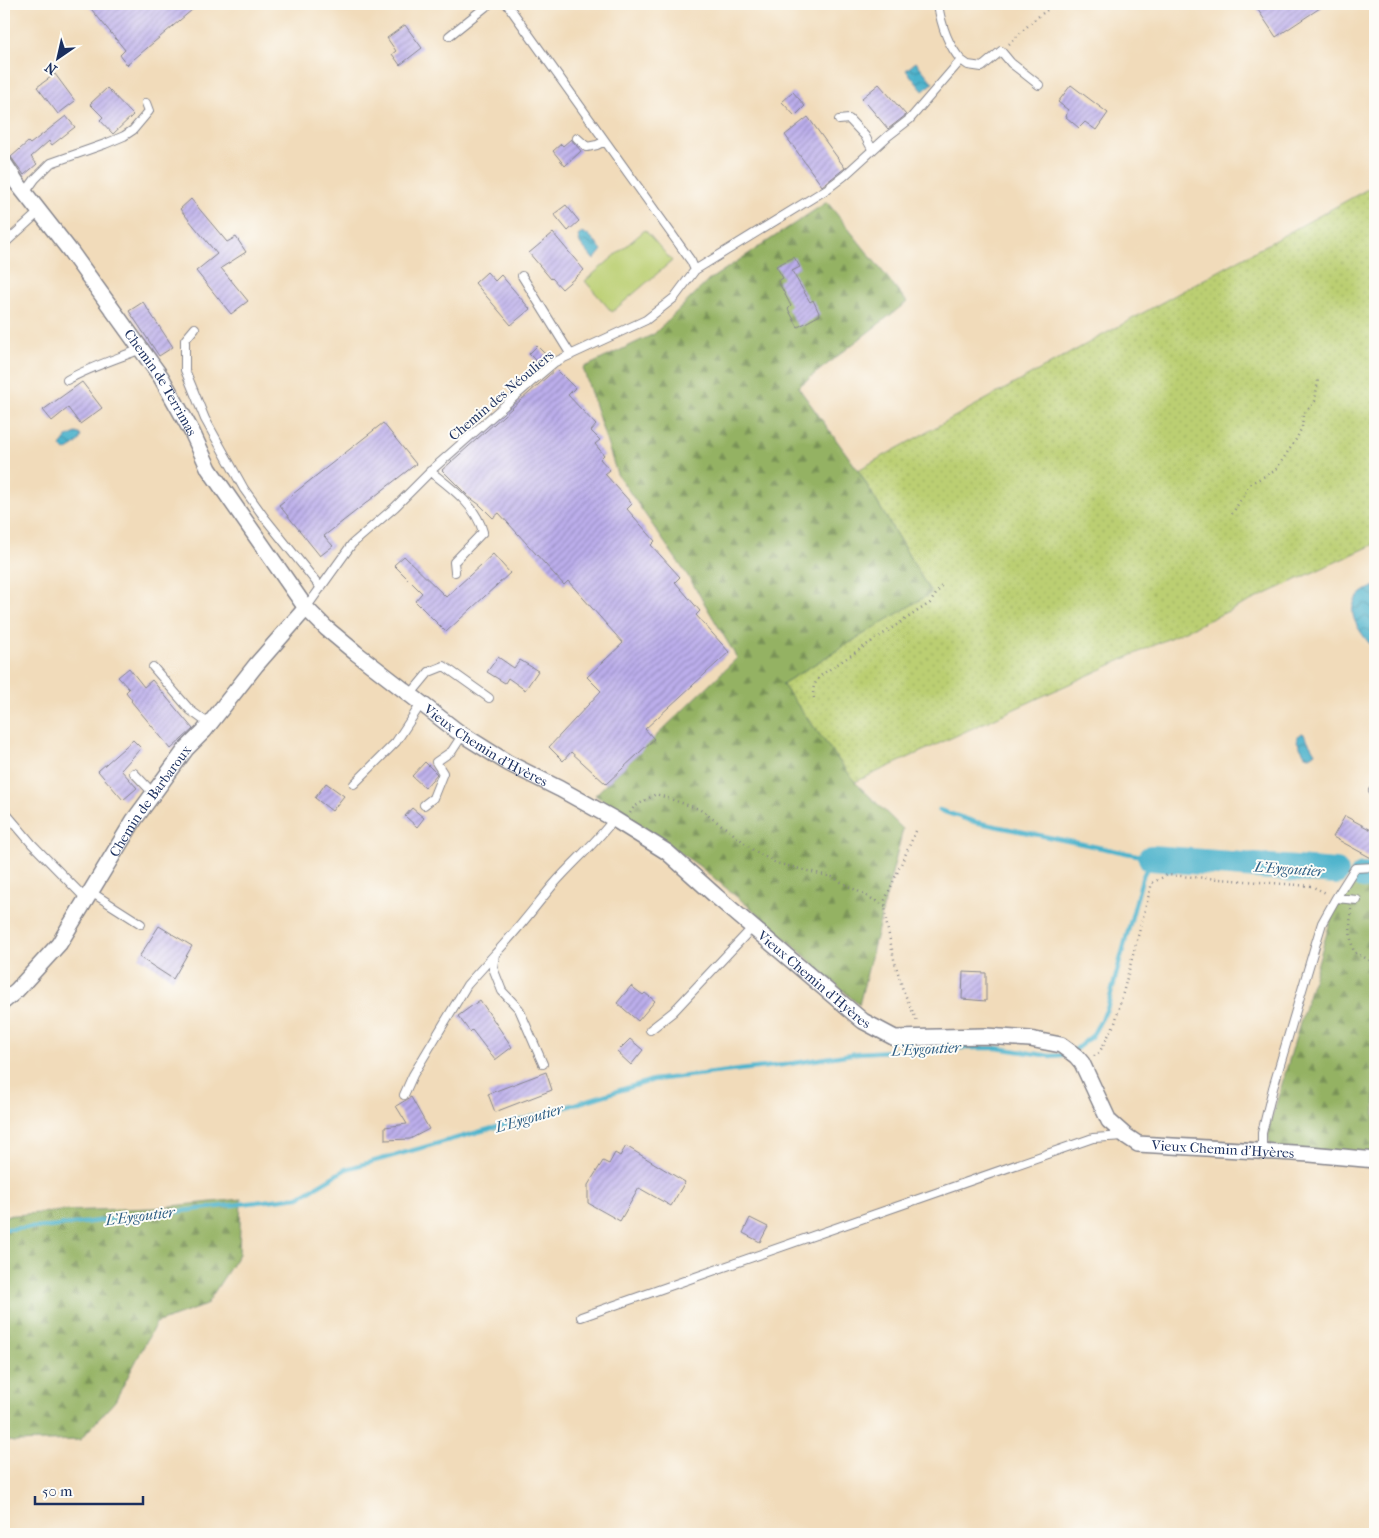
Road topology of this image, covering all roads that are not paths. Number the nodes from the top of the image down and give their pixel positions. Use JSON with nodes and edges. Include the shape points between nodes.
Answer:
{"nodes":[{"id":1,"x":489,"y":4,"type":"edge"},
{"id":2,"x":508,"y":4,"type":"edge"},
{"id":3,"x":938,"y":4,"type":"edge"},
{"id":4,"x":448,"y":36,"type":"dead end"},
{"id":5,"x":961,"y":60,"type":"junction"},
{"id":6,"x":1039,"y":85,"type":"dead end"},
{"id":7,"x":146,"y":103,"type":"dead end"},
{"id":8,"x":839,"y":120,"type":"dead end"},
{"id":9,"x":577,"y":138,"type":"dead end"},
{"id":10,"x":604,"y":141,"type":"junction"},
{"id":11,"x":872,"y":150,"type":"junction"},
{"id":12,"x":4,"y":164,"type":"edge"},
{"id":13,"x":25,"y":193,"type":"junction"},
{"id":14,"x":39,"y":212,"type":"junction"},
{"id":15,"x":4,"y":244,"type":"edge"},
{"id":16,"x":695,"y":270,"type":"junction"},
{"id":17,"x":522,"y":276,"type":"dead end"},
{"id":18,"x":195,"y":328,"type":"dead end"},
{"id":19,"x":141,"y":349,"type":"junction"},
{"id":20,"x":571,"y":355,"type":"junction"},
{"id":21,"x":67,"y":380,"type":"dead end"},
{"id":22,"x":430,"y":471,"type":"junction"},
{"id":23,"x":455,"y":572,"type":"dead end"},
{"id":24,"x":321,"y":588,"type":"junction"},
{"id":25,"x":306,"y":608,"type":"junction"},
{"id":26,"x":153,"y":667,"type":"dead end"},
{"id":27,"x":489,"y":698,"type":"dead end"},
{"id":28,"x":416,"y":699,"type":"junction"},
{"id":29,"x":209,"y":724,"type":"junction"},
{"id":30,"x":463,"y":734,"type":"junction"},
{"id":31,"x":134,"y":773,"type":"dead end"},
{"id":32,"x":354,"y":784,"type":"dead end"},
{"id":33,"x":154,"y":793,"type":"junction"},
{"id":34,"x":424,"y":806,"type":"dead end"},
{"id":35,"x":4,"y":811,"type":"edge"},
{"id":36,"x":618,"y":822,"type":"junction"},
{"id":37,"x":1375,"y":867,"type":"edge"},
{"id":38,"x":88,"y":895,"type":"junction"},
{"id":39,"x":1336,"y":898,"type":"junction"},
{"id":40,"x":1354,"y":900,"type":"road end"},
{"id":41,"x":141,"y":924,"type":"dead end"},
{"id":42,"x":753,"y":927,"type":"junction"},
{"id":43,"x":496,"y":954,"type":"junction"},
{"id":44,"x":4,"y":1001,"type":"edge"},
{"id":45,"x":650,"y":1030,"type":"dead end"},
{"id":46,"x":543,"y":1064,"type":"dead end"},
{"id":47,"x":404,"y":1094,"type":"dead end"},
{"id":48,"x":1126,"y":1136,"type":"junction"},
{"id":49,"x":1262,"y":1151,"type":"junction"},
{"id":50,"x":1375,"y":1160,"type":"edge"},
{"id":51,"x":581,"y":1317,"type":"dead end"}],
"edges":[{"from":1,"to":4,"type":"lane"},
{"from":2,"to":10,"type":"lane"},
{"from":3,"to":5,"type":"lane","via":[[941,23],[953,51]]},
{"from":5,"to":6,"type":"lane","via":[[982,67],[1001,51]]},
{"from":5,"to":11,"type":"lane","via":[[910,119]]},
{"from":7,"to":13,"type":"lane","via":[[149,111],[133,130],[105,144],[51,163]]},
{"from":8,"to":11,"type":"lane","via":[[849,119],[865,136]]},
{"from":9,"to":10,"type":"lane","via":[[588,147]]},
{"from":10,"to":16,"type":"lane"},
{"from":11,"to":16,"type":"lane","via":[[827,189]]},
{"from":12,"to":13,"type":"street","name":"Chemin de Terrimas"},
{"from":13,"to":14,"type":"street","name":"Chemin de Terrimas"},
{"from":14,"to":15,"type":"lane"},
{"from":14,"to":19,"type":"street","name":"Chemin de Terrimas"},
{"from":16,"to":20,"type":"lane","name":"Chemin des Néouliers","via":[[674,298],[646,320]]},
{"from":17,"to":20,"type":"lane"},
{"from":18,"to":24,"type":"lane","via":[[185,340],[185,370],[205,420],[244,489]]},
{"from":19,"to":21,"type":"lane"},
{"from":19,"to":25,"type":"street","name":"Chemin de Terrimas","via":[[166,385],[209,468]]},
{"from":20,"to":22,"type":"lane","name":"Chemin des Néouliers","via":[[555,362]]},
{"from":22,"to":23,"type":"lane","via":[[468,504],[481,523],[483,532],[454,562]]},
{"from":22,"to":24,"type":"lane","name":"Chemin des Néouliers","via":[[352,544]]},
{"from":24,"to":25,"type":"lane","name":"Chemin des Néouliers"},
{"from":25,"to":28,"type":"street","name":"Vieux Chemin d'Hyères","via":[[333,634]]},
{"from":25,"to":29,"type":"street","name":"Chemin de Barbaroux"},
{"from":26,"to":29,"type":"lane","via":[[190,710]]},
{"from":27,"to":28,"type":"lane","via":[[444,666],[429,672]]},
{"from":28,"to":30,"type":"street","name":"Vieux Chemin d'Hyères"},
{"from":28,"to":32,"type":"lane","via":[[396,742]]},
{"from":29,"to":33,"type":"street","name":"Chemin de Barbaroux"},
{"from":30,"to":34,"type":"lane","via":[[452,751],[436,762],[443,773],[433,798]]},
{"from":30,"to":36,"type":"street","name":"Vieux Chemin d'Hyères","via":[[508,763]]},
{"from":31,"to":33,"type":"lane"},
{"from":33,"to":38,"type":"street","name":"Chemin de Barbaroux"},
{"from":35,"to":38,"type":"lane","via":[[45,858]]},
{"from":36,"to":42,"type":"street","name":"Vieux Chemin d'Hyères","via":[[667,852]]},
{"from":36,"to":43,"type":"lane","via":[[577,859]]},
{"from":37,"to":39,"type":"lane","via":[[1355,868]]},
{"from":38,"to":41,"type":"lane"},
{"from":38,"to":44,"type":"street","name":"Chemin de Barbaroux","via":[[58,944]]},
{"from":39,"to":40,"type":"lane"},
{"from":39,"to":49,"type":"lane","via":[[1322,923],[1315,946],[1271,1097],[1262,1133]]},
{"from":42,"to":45,"type":"lane","via":[[673,1012]]},
{"from":42,"to":48,"type":"street","name":"Vieux Chemin d'Hyères","via":[[863,1021],[895,1038],[985,1036],[1061,1045],[1082,1063],[1109,1121]]},
{"from":43,"to":46,"type":"lane","via":[[494,968],[502,991],[519,1009]]},
{"from":43,"to":47,"type":"lane","via":[[467,985]]},
{"from":48,"to":49,"type":"street","name":"Vieux Chemin d'Hyères","via":[[1138,1144]]},
{"from":48,"to":51,"type":"lane","via":[[1093,1138]]},
{"from":49,"to":50,"type":"street","name":"Vieux Chemin d'Hyères"}]}
